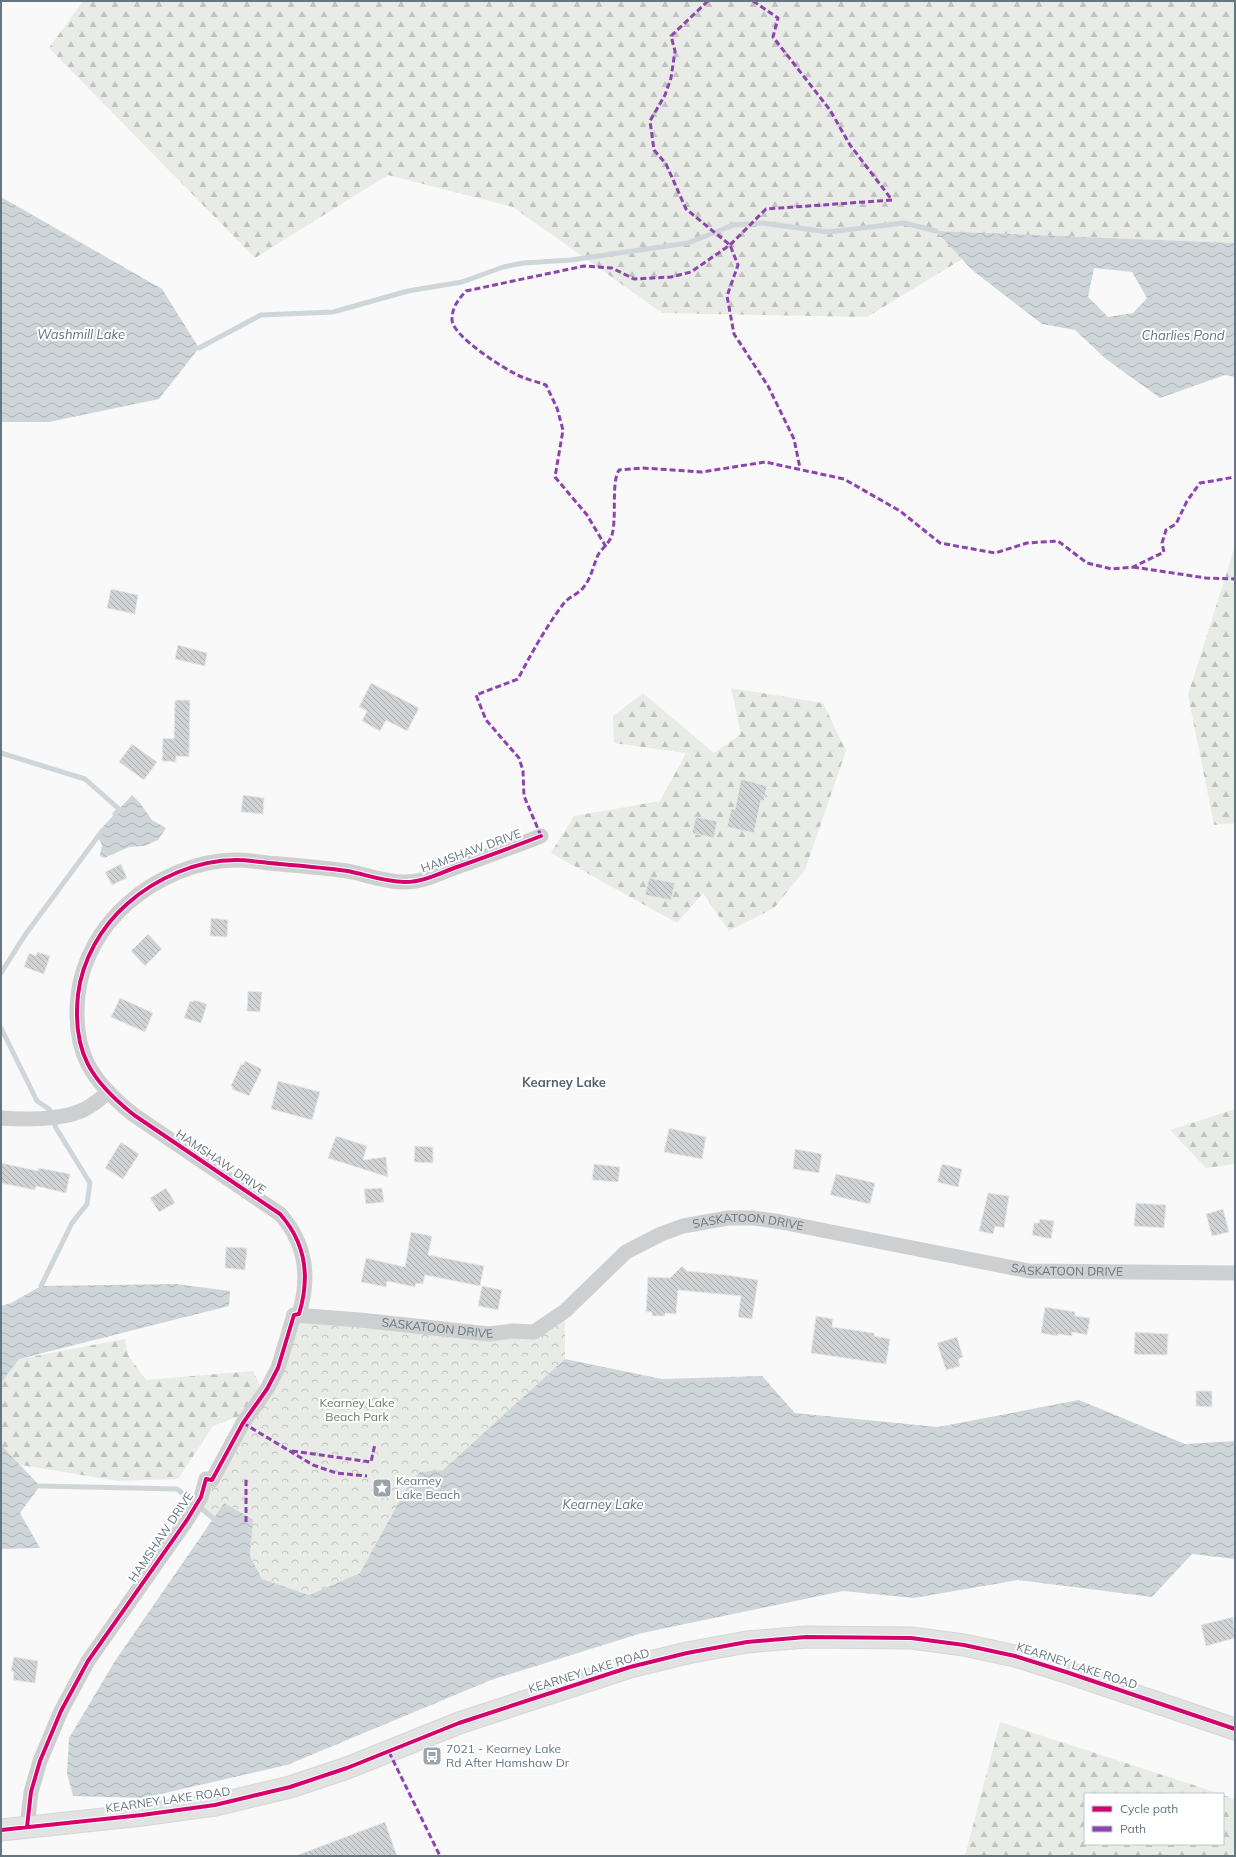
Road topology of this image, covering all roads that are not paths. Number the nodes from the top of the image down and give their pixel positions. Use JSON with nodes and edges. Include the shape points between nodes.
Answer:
{"nodes":[{"id":1,"x":541,"y":836,"type":"dead end"},
{"id":2,"x":109,"y":1092,"type":"junction"},
{"id":3,"x":1,"y":1118,"type":"edge"},
{"id":4,"x":1235,"y":1273,"type":"edge"},
{"id":5,"x":294,"y":1315,"type":"junction"},
{"id":6,"x":1235,"y":1729,"type":"edge"},
{"id":7,"x":27,"y":1827,"type":"junction"},
{"id":8,"x":1,"y":1830,"type":"edge"}],
"edges":[{"from":1,"to":2,"type":"street","name":"HAMSHAW DRIVE","via":[[418,881],[391,881],[349,872],[234,860],[219,861],[185,870],[144,889],[101,933],[87,960],[79,989],[77,1019],[85,1059],[90,1070]]},
{"from":2,"to":3,"type":"street","via":[[82,1111],[54,1117]]},
{"from":2,"to":5,"type":"street","name":"HAMSHAW DRIVE","via":[[134,1115],[273,1208],[286,1221],[301,1250],[306,1278],[299,1314]]},
{"from":4,"to":5,"type":"street","name":"SASKATOON DRIVE","via":[[1029,1271],[781,1222],[728,1218],[683,1226],[626,1252],[565,1311],[534,1332],[489,1334]]},
{"from":5,"to":7,"type":"street","name":"HAMSHAW DRIVE","via":[[278,1368],[267,1389],[243,1423],[212,1480],[206,1479],[201,1497],[189,1516],[88,1661],[61,1711],[40,1761],[31,1792]]},
{"from":6,"to":7,"type":"main road","name":"KEARNEY LAKE ROAD","via":[[1015,1656],[964,1645],[911,1638],[806,1637],[747,1642],[630,1667],[459,1723],[348,1768],[267,1793],[215,1805]]},
{"from":7,"to":8,"type":"main road","name":"KEARNEY LAKE ROAD"}]}
